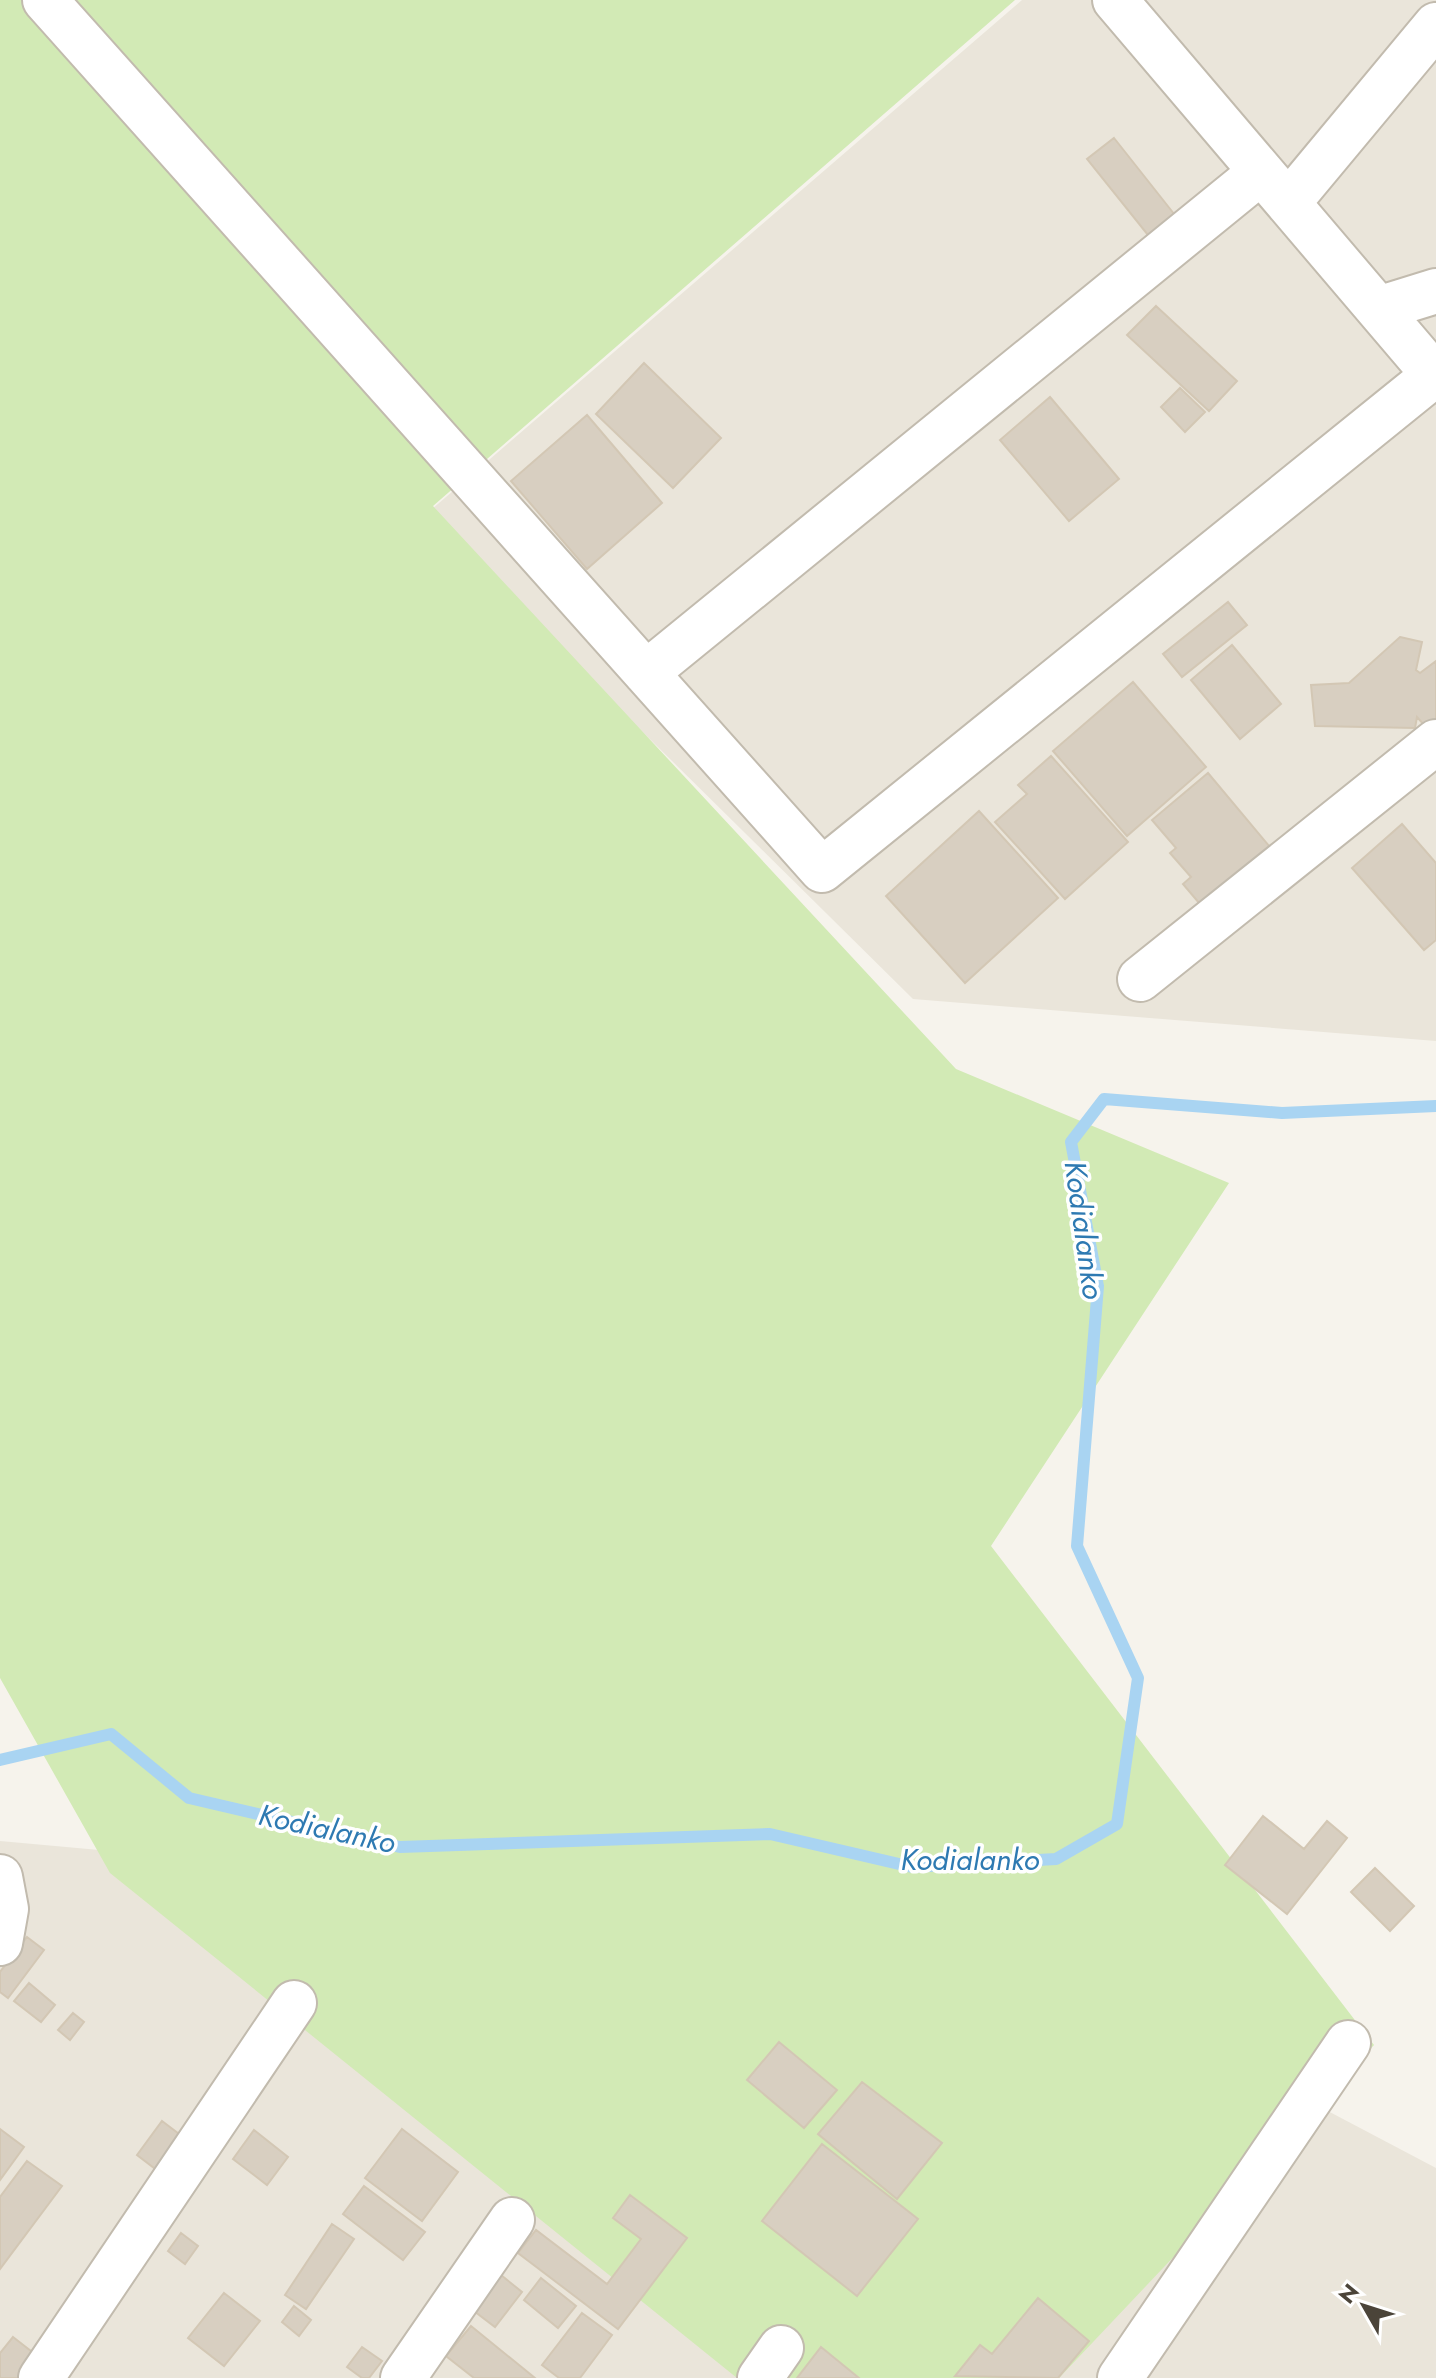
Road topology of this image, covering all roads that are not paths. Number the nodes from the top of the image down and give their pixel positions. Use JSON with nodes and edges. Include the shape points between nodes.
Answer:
{"nodes":[{"id":1,"x":45,"y":0,"type":"edge"},
{"id":2,"x":1115,"y":0,"type":"edge"},
{"id":3,"x":1436,"y":25,"type":"edge"},
{"id":4,"x":1274,"y":187,"type":"junction"},
{"id":5,"x":1436,"y":291,"type":"edge"},
{"id":6,"x":1378,"y":309,"type":"junction"},
{"id":7,"x":1435,"y":376,"type":"edge"},
{"id":8,"x":646,"y":673,"type":"junction"},
{"id":9,"x":1436,"y":742,"type":"edge"},
{"id":10,"x":1140,"y":979,"type":"dead end"},
{"id":11,"x":0,"y":1877,"type":"edge"},
{"id":12,"x":0,"y":1943,"type":"edge"},
{"id":13,"x":294,"y":2003,"type":"dead end"},
{"id":14,"x":1348,"y":2043,"type":"dead end"},
{"id":15,"x":512,"y":2220,"type":"dead end"},
{"id":16,"x":41,"y":2378,"type":"edge"},
{"id":17,"x":403,"y":2378,"type":"edge"},
{"id":18,"x":1120,"y":2378,"type":"edge"}],
"edges":[{"from":1,"to":8,"type":"street"},
{"from":2,"to":4,"type":"street"},
{"from":3,"to":4,"type":"street"},
{"from":4,"to":6,"type":"street"},
{"from":4,"to":8,"type":"street"},
{"from":5,"to":6,"type":"street"},
{"from":6,"to":7,"type":"street"},
{"from":7,"to":8,"type":"street","via":[[822,870]]},
{"from":9,"to":10,"type":"street"},
{"from":11,"to":12,"type":"street","via":[[6,1909]]},
{"from":13,"to":16,"type":"street"},
{"from":14,"to":18,"type":"street"},
{"from":15,"to":17,"type":"street"}]}
